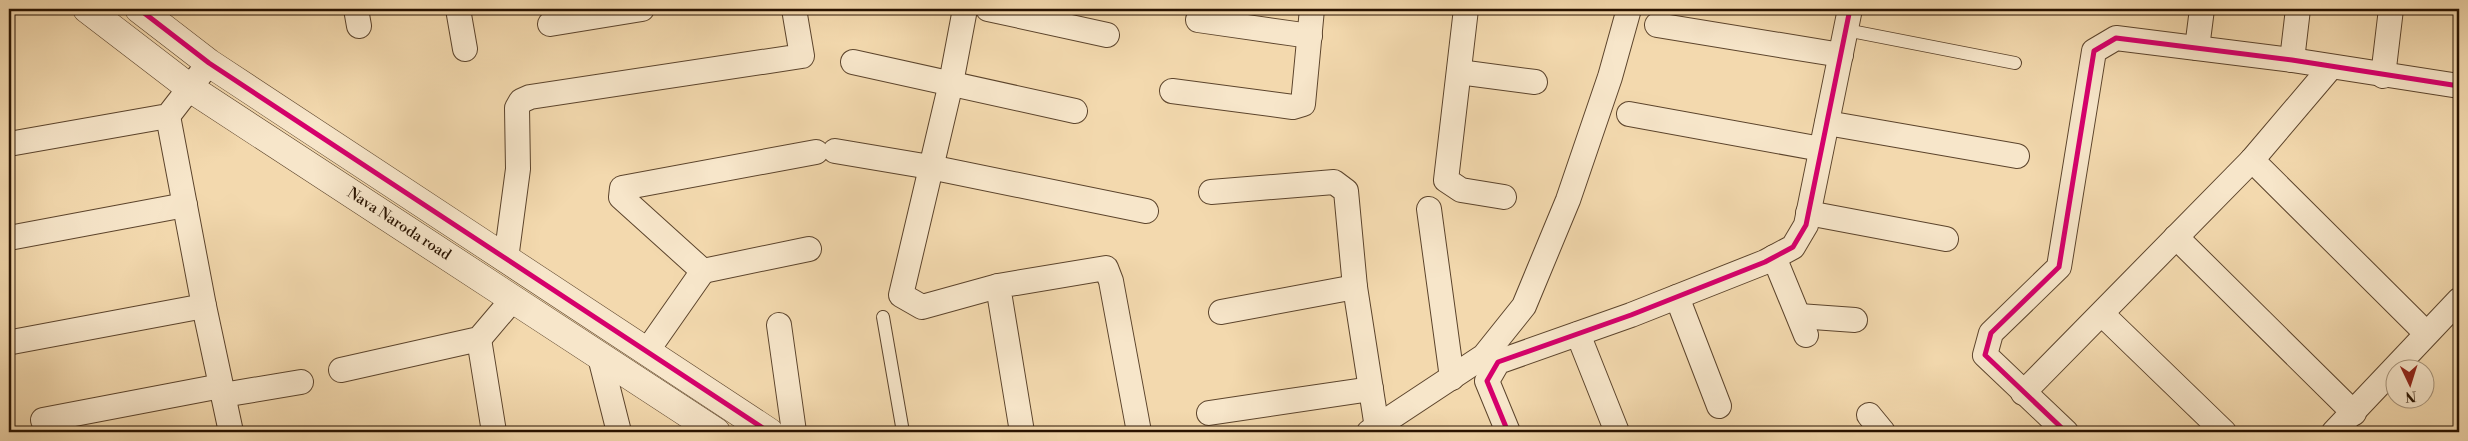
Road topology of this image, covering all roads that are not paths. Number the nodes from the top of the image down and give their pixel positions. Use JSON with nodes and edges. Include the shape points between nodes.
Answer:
{"nodes":[{"id":1,"x":87,"y":9,"type":"edge"},
{"id":2,"x":139,"y":9,"type":"edge"},
{"id":3,"x":458,"y":9,"type":"edge"},
{"id":4,"x":642,"y":9,"type":"edge"},
{"id":5,"x":794,"y":9,"type":"edge"},
{"id":6,"x":965,"y":9,"type":"edge"},
{"id":7,"x":988,"y":9,"type":"edge"},
{"id":8,"x":1312,"y":9,"type":"edge"},
{"id":9,"x":1466,"y":9,"type":"edge"},
{"id":10,"x":1629,"y":9,"type":"edge"},
{"id":11,"x":2202,"y":9,"type":"edge"},
{"id":12,"x":2298,"y":9,"type":"edge"},
{"id":13,"x":2390,"y":9,"type":"edge"},
{"id":14,"x":1848,"y":19,"type":"edge"},
{"id":15,"x":1198,"y":20,"type":"dead end"},
{"id":16,"x":550,"y":24,"type":"dead end"},
{"id":17,"x":1657,"y":24,"type":"dead end"},
{"id":18,"x":1107,"y":35,"type":"dead end"},
{"id":19,"x":1310,"y":36,"type":"junction"},
{"id":20,"x":2197,"y":48,"type":"junction"},
{"id":21,"x":465,"y":49,"type":"dead end"},
{"id":22,"x":1841,"y":55,"type":"junction"},
{"id":23,"x":2292,"y":60,"type":"junction"},
{"id":24,"x":853,"y":62,"type":"dead end"},
{"id":25,"x":209,"y":63,"type":"junction"},
{"id":26,"x":2015,"y":64,"type":"dead end"},
{"id":27,"x":2331,"y":68,"type":"junction"},
{"id":28,"x":1459,"y":72,"type":"junction"},
{"id":29,"x":2383,"y":76,"type":"junction"},
{"id":30,"x":1536,"y":82,"type":"dead end"},
{"id":31,"x":951,"y":83,"type":"junction"},
{"id":32,"x":2459,"y":86,"type":"edge"},
{"id":33,"x":190,"y":88,"type":"junction"},
{"id":34,"x":1172,"y":91,"type":"dead end"},
{"id":35,"x":1075,"y":111,"type":"dead end"},
{"id":36,"x":1629,"y":114,"type":"dead end"},
{"id":37,"x":168,"y":116,"type":"junction"},
{"id":38,"x":1827,"y":123,"type":"junction"},
{"id":39,"x":9,"y":144,"type":"edge"},
{"id":40,"x":1821,"y":149,"type":"junction"},
{"id":41,"x":2017,"y":156,"type":"dead end"},
{"id":42,"x":2252,"y":160,"type":"junction"},
{"id":43,"x":930,"y":167,"type":"junction"},
{"id":44,"x":1211,"y":192,"type":"dead end"},
{"id":45,"x":1504,"y":197,"type":"dead end"},
{"id":46,"x":185,"y":205,"type":"junction"},
{"id":47,"x":1429,"y":209,"type":"dead end"},
{"id":48,"x":1146,"y":211,"type":"dead end"},
{"id":49,"x":1808,"y":213,"type":"junction"},
{"id":50,"x":9,"y":238,"type":"edge"},
{"id":51,"x":2176,"y":238,"type":"junction"},
{"id":52,"x":1946,"y":239,"type":"dead end"},
{"id":53,"x":810,"y":249,"type":"dead end"},
{"id":54,"x":1774,"y":257,"type":"junction"},
{"id":55,"x":506,"y":259,"type":"junction"},
{"id":56,"x":703,"y":271,"type":"junction"},
{"id":57,"x":998,"y":286,"type":"junction"},
{"id":58,"x":1355,"y":287,"type":"junction"},
{"id":59,"x":1678,"y":297,"type":"junction"},
{"id":60,"x":513,"y":299,"type":"junction"},
{"id":61,"x":2459,"y":300,"type":"edge"},
{"id":62,"x":204,"y":306,"type":"junction"},
{"id":63,"x":1221,"y":312,"type":"dead end"},
{"id":64,"x":2102,"y":314,"type":"junction"},
{"id":65,"x":884,"y":316,"type":"dead end"},
{"id":66,"x":1855,"y":320,"type":"dead end"},
{"id":67,"x":779,"y":325,"type":"dead end"},
{"id":68,"x":2426,"y":333,"type":"junction"},
{"id":69,"x":1578,"y":334,"type":"junction"},
{"id":70,"x":479,"y":339,"type":"junction"},
{"id":71,"x":12,"y":342,"type":"dead end"},
{"id":72,"x":647,"y":351,"type":"junction"},
{"id":73,"x":600,"y":357,"type":"junction"},
{"id":74,"x":341,"y":370,"type":"dead end"},
{"id":75,"x":1452,"y":378,"type":"junction"},
{"id":76,"x":301,"y":382,"type":"dead end"},
{"id":77,"x":1371,"y":389,"type":"junction"},
{"id":78,"x":222,"y":391,"type":"junction"},
{"id":79,"x":2024,"y":393,"type":"junction"},
{"id":80,"x":1719,"y":406,"type":"dead end"},
{"id":81,"x":1208,"y":413,"type":"dead end"},
{"id":82,"x":2354,"y":413,"type":"junction"},
{"id":83,"x":43,"y":420,"type":"dead end"},
{"id":84,"x":1382,"y":428,"type":"edge"},
{"id":85,"x":231,"y":432,"type":"edge"},
{"id":86,"x":494,"y":432,"type":"edge"},
{"id":87,"x":619,"y":432,"type":"edge"},
{"id":88,"x":716,"y":432,"type":"edge"},
{"id":89,"x":769,"y":432,"type":"edge"},
{"id":90,"x":794,"y":432,"type":"edge"},
{"id":91,"x":903,"y":432,"type":"edge"},
{"id":92,"x":1022,"y":432,"type":"edge"},
{"id":93,"x":1139,"y":432,"type":"edge"},
{"id":94,"x":1508,"y":432,"type":"edge"},
{"id":95,"x":1617,"y":432,"type":"edge"},
{"id":96,"x":2066,"y":432,"type":"edge"},
{"id":97,"x":2224,"y":432,"type":"edge"},
{"id":98,"x":2334,"y":432,"type":"edge"}],
"edges":[{"from":1,"to":33,"type":"street","name":"Nava Naroda road"},
{"from":2,"to":25,"type":"street"},
{"from":3,"to":21,"type":"street"},
{"from":4,"to":16,"type":"street"},
{"from":5,"to":55,"type":"street","via":[[802,56],[530,97],[521,101],[517,108],[518,169]]},
{"from":6,"to":31,"type":"street"},
{"from":7,"to":18,"type":"street"},
{"from":8,"to":19,"type":"street"},
{"from":9,"to":28,"type":"street"},
{"from":10,"to":75,"type":"street","via":[[1568,200],[1524,306],[1484,356]]},
{"from":11,"to":20,"type":"street"},
{"from":12,"to":23,"type":"street"},
{"from":13,"to":29,"type":"street"},
{"from":14,"to":22,"type":"street"},
{"from":14,"to":26,"type":"lane"},
{"from":15,"to":19,"type":"street"},
{"from":17,"to":22,"type":"street"},
{"from":19,"to":34,"type":"street","via":[[1305,100],[1298,106]]},
{"from":20,"to":23,"type":"street"},
{"from":20,"to":79,"type":"street","via":[[2116,38],[2094,51],[2059,268],[1991,334],[1985,354]]},
{"from":22,"to":38,"type":"street"},
{"from":23,"to":27,"type":"street"},
{"from":24,"to":31,"type":"street"},
{"from":25,"to":33,"type":"street"},
{"from":25,"to":55,"type":"street"},
{"from":27,"to":29,"type":"street"},
{"from":27,"to":42,"type":"street"},
{"from":28,"to":30,"type":"street"},
{"from":28,"to":45,"type":"street","via":[[1446,180],[1461,190]]},
{"from":29,"to":32,"type":"street"},
{"from":31,"to":35,"type":"street"},
{"from":31,"to":43,"type":"street"},
{"from":33,"to":37,"type":"street"},
{"from":33,"to":60,"type":"street","name":"Nava Naroda road"},
{"from":36,"to":40,"type":"street"},
{"from":37,"to":39,"type":"street"},
{"from":37,"to":46,"type":"street"},
{"from":38,"to":40,"type":"street"},
{"from":38,"to":41,"type":"street"},
{"from":40,"to":49,"type":"street"},
{"from":42,"to":51,"type":"street"},
{"from":42,"to":68,"type":"street"},
{"from":43,"to":48,"type":"street"},
{"from":43,"to":56,"type":"street","via":[[826,152],[622,188],[621,197]]},
{"from":43,"to":57,"type":"street","via":[[902,295],[922,307]]},
{"from":44,"to":58,"type":"street","via":[[1334,182],[1346,191]]},
{"from":46,"to":50,"type":"street"},
{"from":46,"to":62,"type":"street"},
{"from":47,"to":75,"type":"street"},
{"from":49,"to":52,"type":"street"},
{"from":49,"to":54,"type":"street","via":[[1806,225],[1794,247]]},
{"from":51,"to":64,"type":"street"},
{"from":51,"to":82,"type":"street"},
{"from":53,"to":56,"type":"street"},
{"from":54,"to":59,"type":"street"},
{"from":54,"to":66,"type":"street","via":[[1803,326]]},
{"from":55,"to":72,"type":"street"},
{"from":56,"to":72,"type":"street"},
{"from":57,"to":92,"type":"street"},
{"from":57,"to":93,"type":"street","via":[[1106,268]]},
{"from":58,"to":63,"type":"street"},
{"from":58,"to":77,"type":"street"},
{"from":59,"to":69,"type":"street"},
{"from":59,"to":80,"type":"street"},
{"from":60,"to":70,"type":"street"},
{"from":60,"to":73,"type":"street","name":"Nava Naroda road"},
{"from":61,"to":68,"type":"street"},
{"from":62,"to":71,"type":"street"},
{"from":62,"to":78,"type":"street"},
{"from":64,"to":79,"type":"street"},
{"from":64,"to":97,"type":"street"},
{"from":65,"to":91,"type":"lane"},
{"from":67,"to":90,"type":"street"},
{"from":68,"to":82,"type":"street"},
{"from":69,"to":94,"type":"street","via":[[1498,362],[1487,381]]},
{"from":69,"to":95,"type":"street"},
{"from":70,"to":74,"type":"street"},
{"from":70,"to":86,"type":"street"},
{"from":72,"to":89,"type":"street"},
{"from":73,"to":87,"type":"street"},
{"from":73,"to":88,"type":"street","name":"Nava Naroda road"},
{"from":75,"to":84,"type":"street"},
{"from":76,"to":78,"type":"street"},
{"from":77,"to":81,"type":"street"},
{"from":77,"to":84,"type":"street"},
{"from":78,"to":83,"type":"street"},
{"from":78,"to":85,"type":"street"},
{"from":79,"to":96,"type":"street"},
{"from":82,"to":98,"type":"street"}]}
